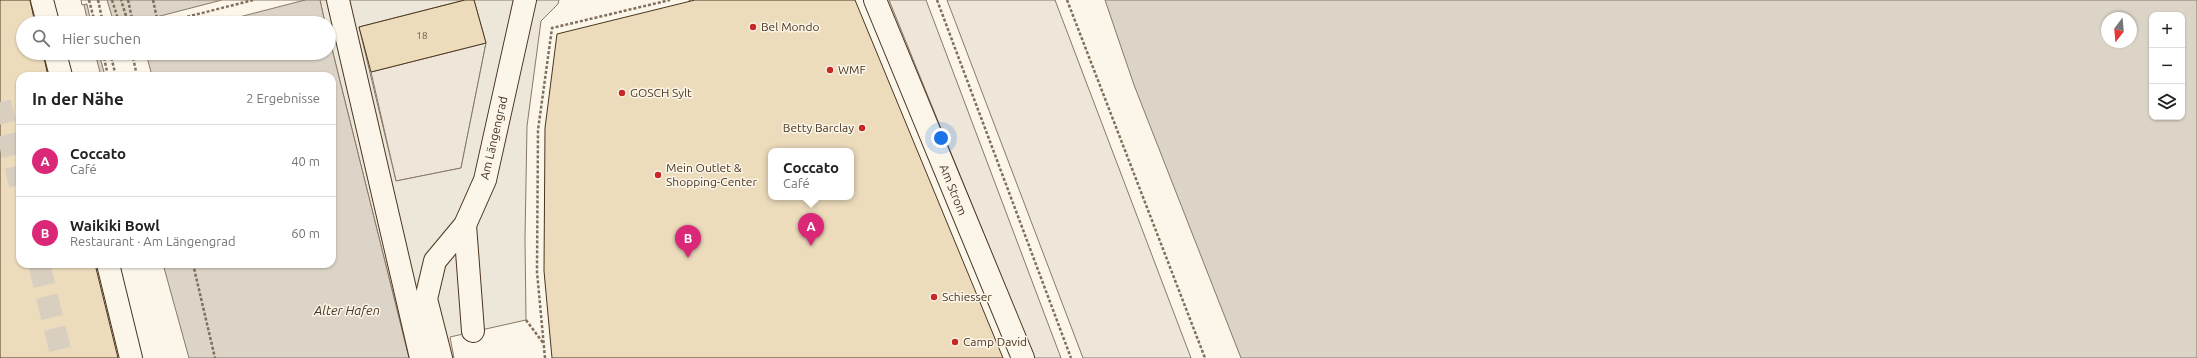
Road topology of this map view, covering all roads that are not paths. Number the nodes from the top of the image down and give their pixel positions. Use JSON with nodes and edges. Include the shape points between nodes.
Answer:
{"nodes":[{"id":1,"x":42,"y":0,"type":"edge"},
{"id":2,"x":338,"y":0,"type":"edge"},
{"id":3,"x":525,"y":0,"type":"edge"},
{"id":4,"x":875,"y":0,"type":"edge"},
{"id":5,"x":46,"y":16,"type":"edge"},
{"id":6,"x":57,"y":60,"type":"edge"},
{"id":7,"x":60,"y":72,"type":"edge"},
{"id":8,"x":465,"y":225,"type":"junction"},
{"id":9,"x":109,"y":268,"type":"edge"},
{"id":10,"x":473,"y":331,"type":"dead end"},
{"id":11,"x":132,"y":358,"type":"edge"},
{"id":12,"x":421,"y":358,"type":"edge"},
{"id":13,"x":441,"y":358,"type":"edge"},
{"id":14,"x":1023,"y":358,"type":"edge"}],
"edges":[{"from":1,"to":5,"type":"street"},
{"from":2,"to":12,"type":"street"},
{"from":3,"to":8,"type":"street","name":"Am Längengrad","via":[[485,180]]},
{"from":4,"to":14,"type":"street","name":"Am Strom"},
{"from":6,"to":7,"type":"street"},
{"from":8,"to":10,"type":"street"},
{"from":8,"to":13,"type":"street","name":"Am Längengrad","via":[[436,261],[426,299]]},
{"from":9,"to":11,"type":"street"}]}
